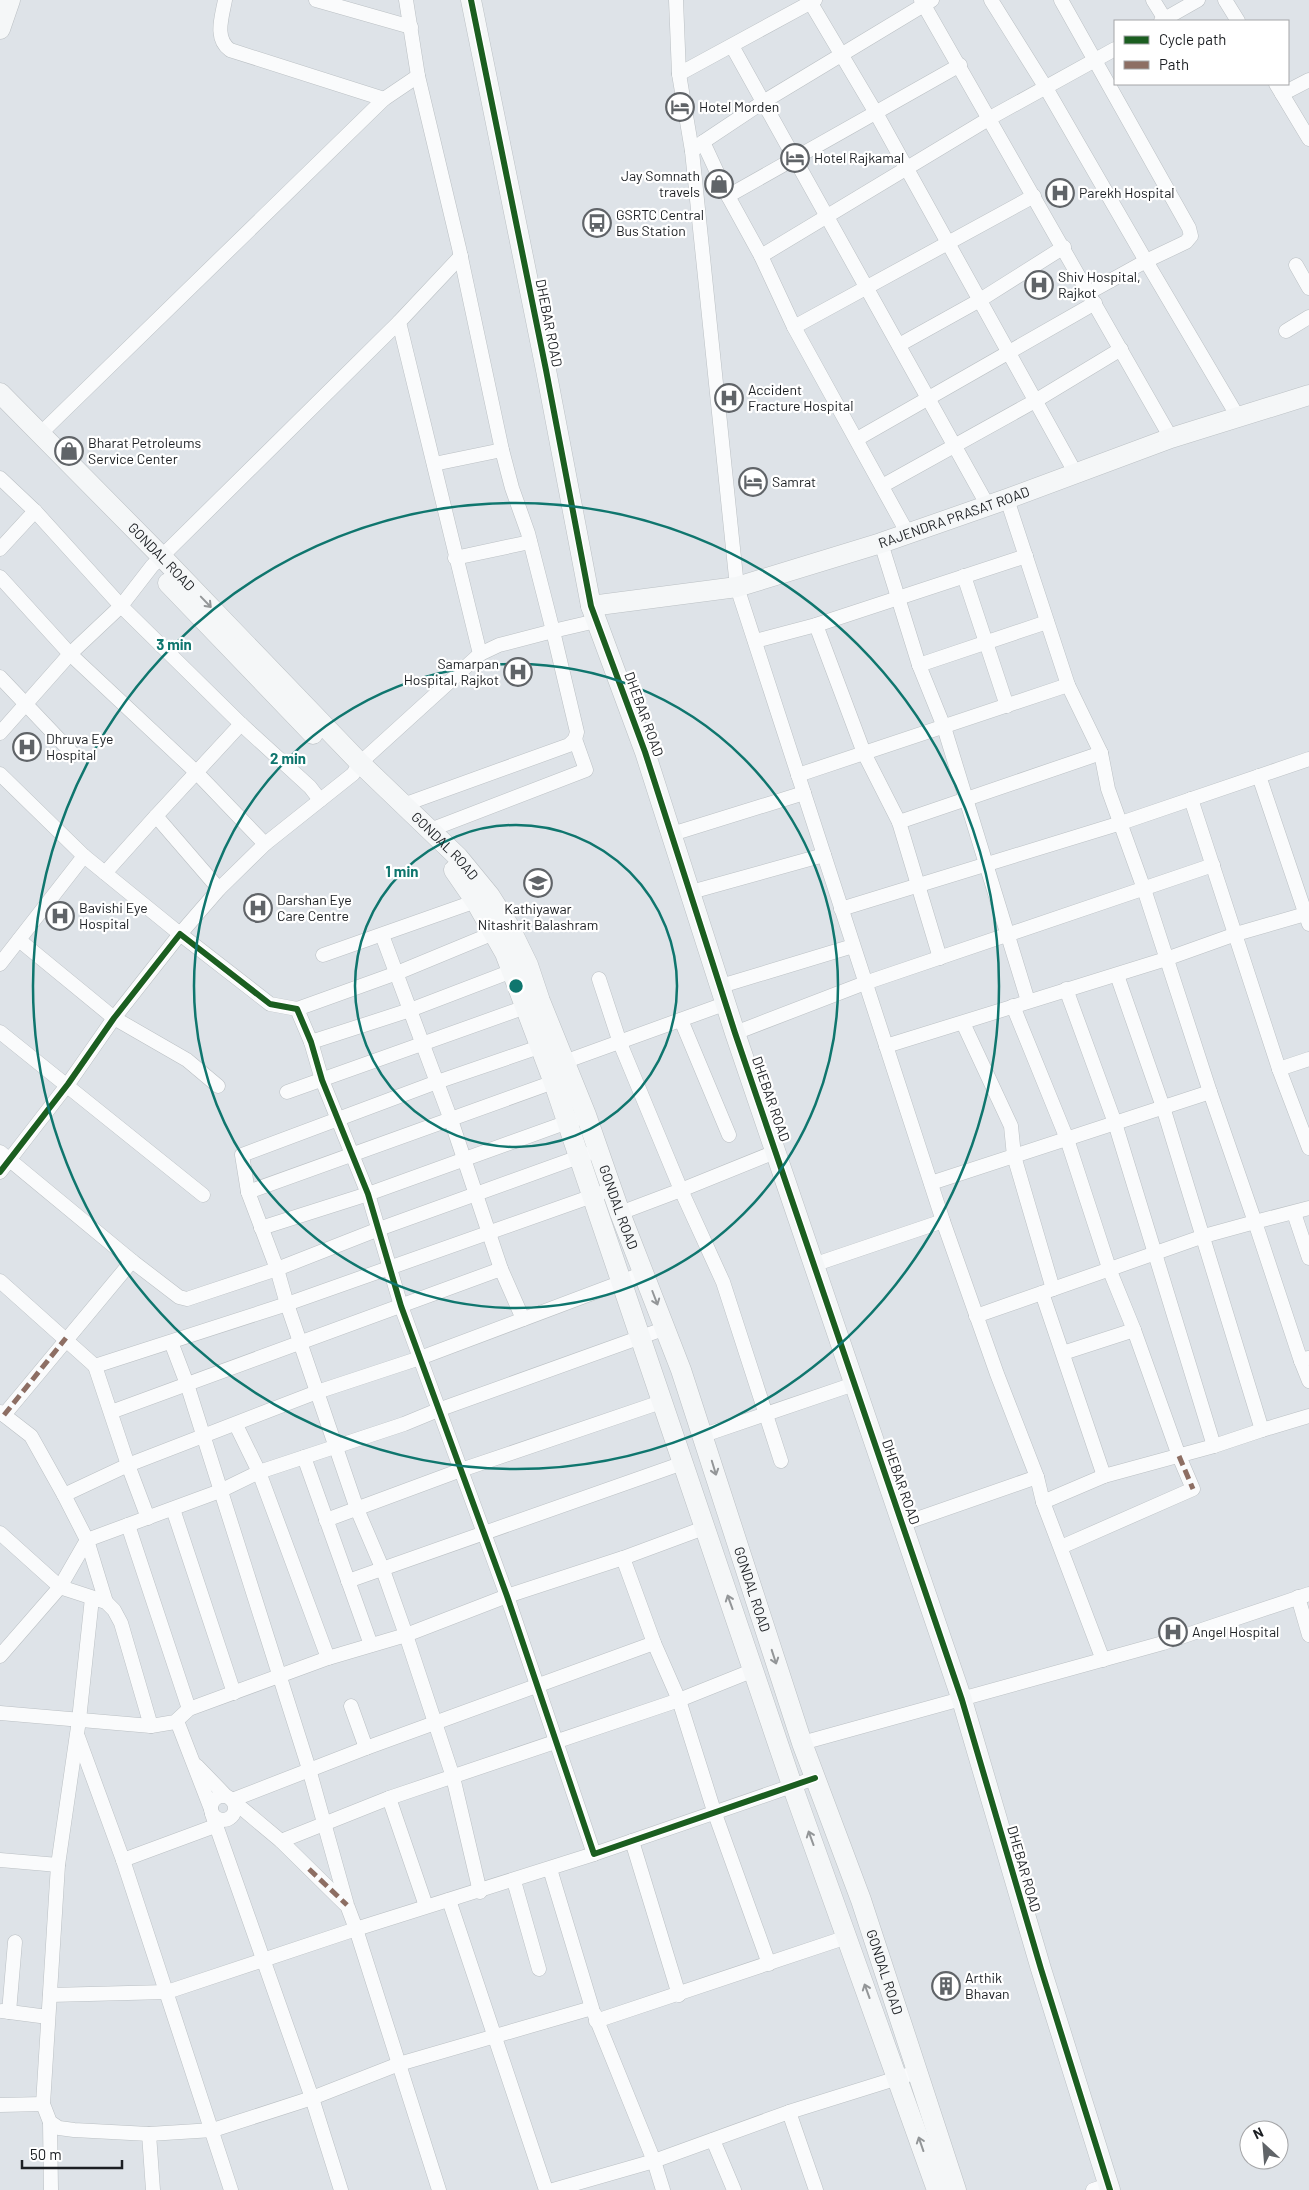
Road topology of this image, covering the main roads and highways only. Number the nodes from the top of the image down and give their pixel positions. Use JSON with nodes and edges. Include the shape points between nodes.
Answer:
{"nodes":[{"id":1,"x":10,"y":0,"type":"edge"},
{"id":2,"x":471,"y":0,"type":"edge"},
{"id":3,"x":0,"y":28,"type":"edge"},
{"id":4,"x":0,"y":393,"type":"edge"},
{"id":5,"x":1309,"y":396,"type":"edge"},
{"id":6,"x":0,"y":410,"type":"edge"},
{"id":7,"x":157,"y":561,"type":"junction"},
{"id":8,"x":593,"y":614,"type":"junction"},
{"id":9,"x":356,"y":769,"type":"junction"},
{"id":10,"x":483,"y":899,"type":"junction"},
{"id":11,"x":588,"y":1153,"type":"junction"},
{"id":12,"x":908,"y":2075,"type":"junction"},
{"id":13,"x":1104,"y":2188,"type":"edge"},
{"id":14,"x":937,"y":2190,"type":"edge"},
{"id":15,"x":956,"y":2190,"type":"edge"}],
"edges":[{"from":1,"to":3,"type":"main road"},
{"from":2,"to":8,"type":"main road","name":"DHEBAR ROAD"},
{"from":4,"to":7,"type":"main road","name":"GONDAL ROAD"},
{"from":5,"to":8,"type":"main road","name":"RAJENDRA PRASAT ROAD","via":[[1172,438],[908,534],[737,587]]},
{"from":6,"to":7,"type":"main road","name":"GONDAL ROAD"},
{"from":7,"to":9,"type":"main road","name":"GONDAL ROAD"},
{"from":8,"to":13,"type":"main road","name":"DHEBAR ROAD","via":[[645,752],[735,1033],[962,1700]]},
{"from":9,"to":10,"type":"main road","name":"GONDAL ROAD"},
{"from":9,"to":10,"type":"main road","name":"GONDAL ROAD","via":[[403,805],[458,857]]},
{"from":10,"to":11,"type":"main road","name":"GONDAL ROAD","via":[[521,968],[563,1074]]},
{"from":12,"to":11,"type":"main road","name":"GONDAL ROAD","one_way":true,"via":[[847,1937],[792,1785],[592,1197]]},
{"from":11,"to":12,"type":"main road","name":"GONDAL ROAD","one_way":true,"via":[[612,1189],[704,1436],[802,1743],[861,1900]]},
{"from":14,"to":12,"type":"main road","name":"GONDAL ROAD","one_way":true},
{"from":12,"to":15,"type":"main road","name":"GONDAL ROAD"}]}
